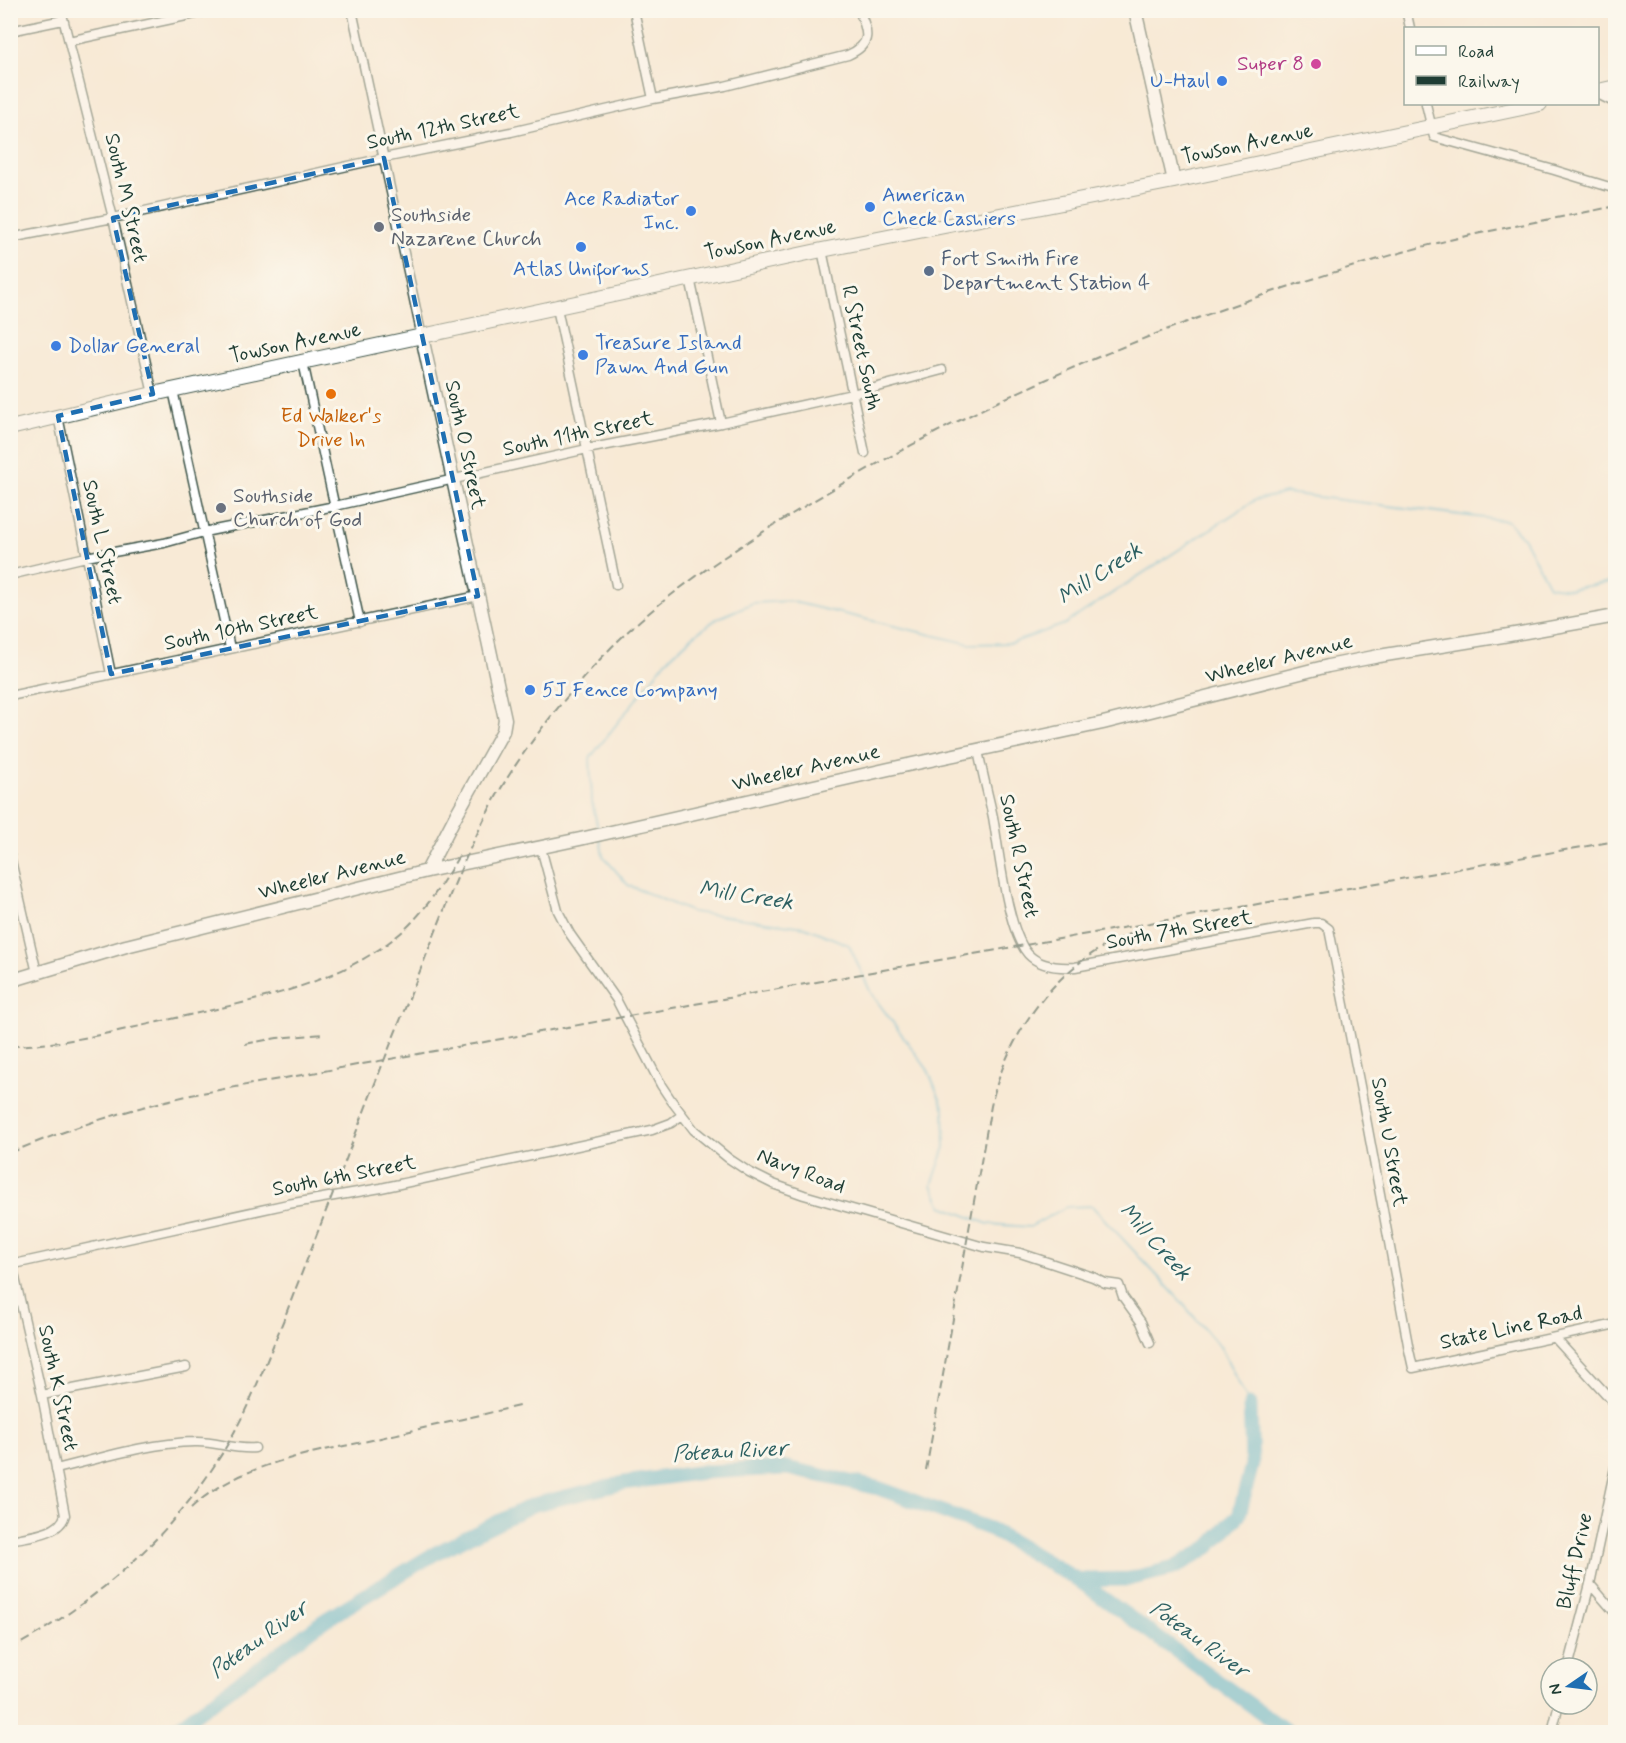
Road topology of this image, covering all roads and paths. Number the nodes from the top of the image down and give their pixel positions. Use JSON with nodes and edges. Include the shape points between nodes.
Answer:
{"nodes":[{"id":1,"x":61,"y":10,"type":"edge"},
{"id":2,"x":214,"y":10,"type":"edge"},
{"id":3,"x":352,"y":10,"type":"edge"},
{"id":4,"x":634,"y":10,"type":"edge"},
{"id":5,"x":859,"y":10,"type":"edge"},
{"id":6,"x":1135,"y":10,"type":"edge"},
{"id":7,"x":1406,"y":10,"type":"edge"},
{"id":8,"x":63,"y":20,"type":"junction"},
{"id":9,"x":1410,"y":27,"type":"edge"},
{"id":10,"x":10,"y":31,"type":"edge"},
{"id":11,"x":69,"y":41,"type":"junction"},
{"id":12,"x":1616,"y":87,"type":"edge"},
{"id":13,"x":1599,"y":92,"type":"edge"},
{"id":14,"x":1599,"y":92,"type":"edge"},
{"id":15,"x":653,"y":99,"type":"junction"},
{"id":16,"x":1616,"y":101,"type":"edge"},
{"id":17,"x":1426,"y":105,"type":"edge"},
{"id":18,"x":1535,"y":105,"type":"edge"},
{"id":19,"x":1431,"y":127,"type":"junction"},
{"id":20,"x":384,"y":158,"type":"junction"},
{"id":21,"x":1174,"y":181,"type":"junction"},
{"id":22,"x":1616,"y":189,"type":"edge"},
{"id":23,"x":113,"y":218,"type":"junction"},
{"id":24,"x":10,"y":238,"type":"edge"},
{"id":25,"x":822,"y":250,"type":"junction"},
{"id":26,"x":690,"y":278,"type":"junction"},
{"id":27,"x":557,"y":308,"type":"junction"},
{"id":28,"x":422,"y":337,"type":"junction"},
{"id":29,"x":303,"y":362,"type":"junction"},
{"id":30,"x":942,"y":370,"type":"dead end"},
{"id":31,"x":173,"y":390,"type":"junction"},
{"id":32,"x":153,"y":394,"type":"junction"},
{"id":33,"x":852,"y":394,"type":"junction"},
{"id":34,"x":58,"y":416,"type":"junction"},
{"id":35,"x":720,"y":423,"type":"junction"},
{"id":36,"x":10,"y":428,"type":"edge"},
{"id":37,"x":587,"y":449,"type":"junction"},
{"id":38,"x":866,"y":453,"type":"dead end"},
{"id":39,"x":453,"y":480,"type":"junction"},
{"id":40,"x":335,"y":506,"type":"junction"},
{"id":41,"x":204,"y":532,"type":"junction"},
{"id":42,"x":86,"y":557,"type":"junction"},
{"id":43,"x":10,"y":575,"type":"edge"},
{"id":44,"x":616,"y":585,"type":"dead end"},
{"id":45,"x":478,"y":596,"type":"junction"},
{"id":46,"x":1616,"y":616,"type":"edge"},
{"id":47,"x":360,"y":622,"type":"junction"},
{"id":48,"x":230,"y":648,"type":"junction"},
{"id":49,"x":111,"y":674,"type":"junction"},
{"id":50,"x":10,"y":696,"type":"edge"},
{"id":51,"x":978,"y":750,"type":"junction"},
{"id":52,"x":541,"y":848,"type":"junction"},
{"id":53,"x":10,"y":856,"type":"edge"},
{"id":54,"x":427,"y":871,"type":"junction"},
{"id":55,"x":1325,"y":925,"type":"joint"},
{"id":56,"x":1039,"y":961,"type":"joint"},
{"id":57,"x":37,"y":973,"type":"junction"},
{"id":58,"x":10,"y":981,"type":"edge"},
{"id":59,"x":682,"y":1115,"type":"junction"},
{"id":60,"x":11,"y":1265,"type":"edge"},
{"id":61,"x":1616,"y":1324,"type":"edge"},
{"id":62,"x":1555,"y":1338,"type":"junction"},
{"id":63,"x":1150,"y":1342,"type":"dead end"},
{"id":64,"x":186,"y":1367,"type":"dead end"},
{"id":65,"x":1413,"y":1368,"type":"joint"},
{"id":66,"x":42,"y":1395,"type":"junction"},
{"id":67,"x":1616,"y":1405,"type":"edge"},
{"id":68,"x":255,"y":1449,"type":"dead end"},
{"id":69,"x":1616,"y":1462,"type":"edge"},
{"id":70,"x":57,"y":1469,"type":"junction"},
{"id":71,"x":10,"y":1540,"type":"edge"},
{"id":72,"x":1590,"y":1584,"type":"junction"},
{"id":73,"x":1616,"y":1614,"type":"edge"},
{"id":74,"x":1571,"y":1656,"type":"edge"},
{"id":75,"x":1556,"y":1716,"type":"edge"},
{"id":76,"x":1552,"y":1732,"type":"edge"}],
"edges":[{"from":1,"to":8,"type":"street","name":"South M Street"},
{"from":2,"to":11,"type":"street"},
{"from":3,"to":20,"type":"street","name":"South O Street"},
{"from":4,"to":15,"type":"street"},
{"from":5,"to":15,"type":"street","name":"South 12th Street","via":[[867,38],[864,45],[848,55]]},
{"from":6,"to":21,"type":"main road"},
{"from":7,"to":9,"type":"street"},
{"from":8,"to":10,"type":"street"},
{"from":8,"to":11,"type":"street","name":"South M Street"},
{"from":11,"to":23,"type":"street","name":"South M Street"},
{"from":12,"to":13,"type":"main road"},
{"from":14,"to":16,"type":"main road"},
{"from":15,"to":20,"type":"street","name":"South 12th Street"},
{"from":17,"to":19,"type":"street"},
{"from":18,"to":19,"type":"main road","name":"Towson Avenue"},
{"from":19,"to":21,"type":"main road","name":"Towson Avenue"},
{"from":19,"to":22,"type":"street","via":[[1434,137]]},
{"from":20,"to":23,"type":"street","name":"South 12th Street"},
{"from":20,"to":28,"type":"street","name":"South O Street"},
{"from":21,"to":25,"type":"main road","name":"Towson Avenue"},
{"from":23,"to":24,"type":"street","name":"South 12th Street"},
{"from":23,"to":32,"type":"street","name":"South M Street"},
{"from":25,"to":26,"type":"main road","name":"Towson Avenue"},
{"from":25,"to":33,"type":"street","name":"R Street South"},
{"from":26,"to":27,"type":"main road","name":"Towson Avenue"},
{"from":26,"to":35,"type":"street"},
{"from":27,"to":28,"type":"main road","name":"Towson Avenue"},
{"from":27,"to":37,"type":"street"},
{"from":28,"to":29,"type":"main road","name":"Towson Avenue"},
{"from":28,"to":39,"type":"main road","name":"South O Street"},
{"from":29,"to":31,"type":"main road","name":"Towson Avenue"},
{"from":29,"to":40,"type":"street"},
{"from":30,"to":33,"type":"street","name":"South 11th Street"},
{"from":31,"to":32,"type":"main road","name":"Towson Avenue"},
{"from":31,"to":41,"type":"street"},
{"from":32,"to":34,"type":"main road","name":"Towson Avenue"},
{"from":33,"to":35,"type":"street","name":"South 11th Street"},
{"from":33,"to":38,"type":"street","name":"R Street South"},
{"from":34,"to":36,"type":"main road","name":"Towson Avenue"},
{"from":34,"to":42,"type":"street","name":"South L Street"},
{"from":35,"to":37,"type":"street","name":"South 11th Street"},
{"from":37,"to":39,"type":"street","name":"South 11th Street"},
{"from":37,"to":44,"type":"street"},
{"from":39,"to":40,"type":"street","name":"South 11th Street"},
{"from":39,"to":45,"type":"main road","name":"South O Street"},
{"from":40,"to":41,"type":"street","name":"South 11th Street"},
{"from":40,"to":47,"type":"street"},
{"from":41,"to":42,"type":"street","name":"South 11th Street"},
{"from":41,"to":48,"type":"street"},
{"from":42,"to":43,"type":"street","name":"South 11th Street"},
{"from":42,"to":49,"type":"street","name":"South L Street"},
{"from":45,"to":47,"type":"street","name":"South 10th Street"},
{"from":45,"to":54,"type":"main road","name":"South O Street","via":[[504,726]]},
{"from":46,"to":51,"type":"main road","name":"Wheeler Avenue","via":[[1354,660]]},
{"from":47,"to":48,"type":"street","name":"South 10th Street"},
{"from":48,"to":49,"type":"street","name":"South 10th Street"},
{"from":49,"to":50,"type":"street","name":"South 10th Street"},
{"from":51,"to":52,"type":"main road","name":"Wheeler Avenue"},
{"from":51,"to":56,"type":"street","name":"South R Street","via":[[1014,926],[1028,954]]},
{"from":52,"to":54,"type":"main road","name":"Wheeler Avenue"},
{"from":52,"to":59,"type":"street","name":"Navy Road","via":[[564,924],[616,999],[661,1085]]},
{"from":53,"to":57,"type":"street"},
{"from":54,"to":57,"type":"main road","name":"Wheeler Avenue","via":[[137,943]]},
{"from":55,"to":56,"type":"street","name":"South 7th Street","via":[[1314,923],[1075,968],[1053,967]]},
{"from":55,"to":65,"type":"street","name":"South U Street","via":[[1331,935]]},
{"from":57,"to":58,"type":"main road","name":"Wheeler Avenue"},
{"from":59,"to":60,"type":"street","name":"South 6th Street","via":[[652,1130]]},
{"from":59,"to":63,"type":"street","name":"Navy Road","via":[[728,1158],[789,1190],[984,1247],[1020,1253],[1119,1285]]},
{"from":60,"to":66,"type":"street","name":"South K Street"},
{"from":61,"to":62,"type":"street","name":"State Line Road"},
{"from":62,"to":65,"type":"street","name":"State Line Road"},
{"from":62,"to":67,"type":"street"},
{"from":64,"to":66,"type":"street"},
{"from":66,"to":70,"type":"street","name":"South K Street"},
{"from":68,"to":70,"type":"street","via":[[180,1443]]},
{"from":69,"to":72,"type":"street","name":"Bluff Drive"},
{"from":70,"to":71,"type":"street","name":"South K Street","via":[[64,1510],[61,1525]]},
{"from":72,"to":73,"type":"street"},
{"from":72,"to":74,"type":"street","name":"Bluff Drive"},
{"from":75,"to":76,"type":"street"}]}
